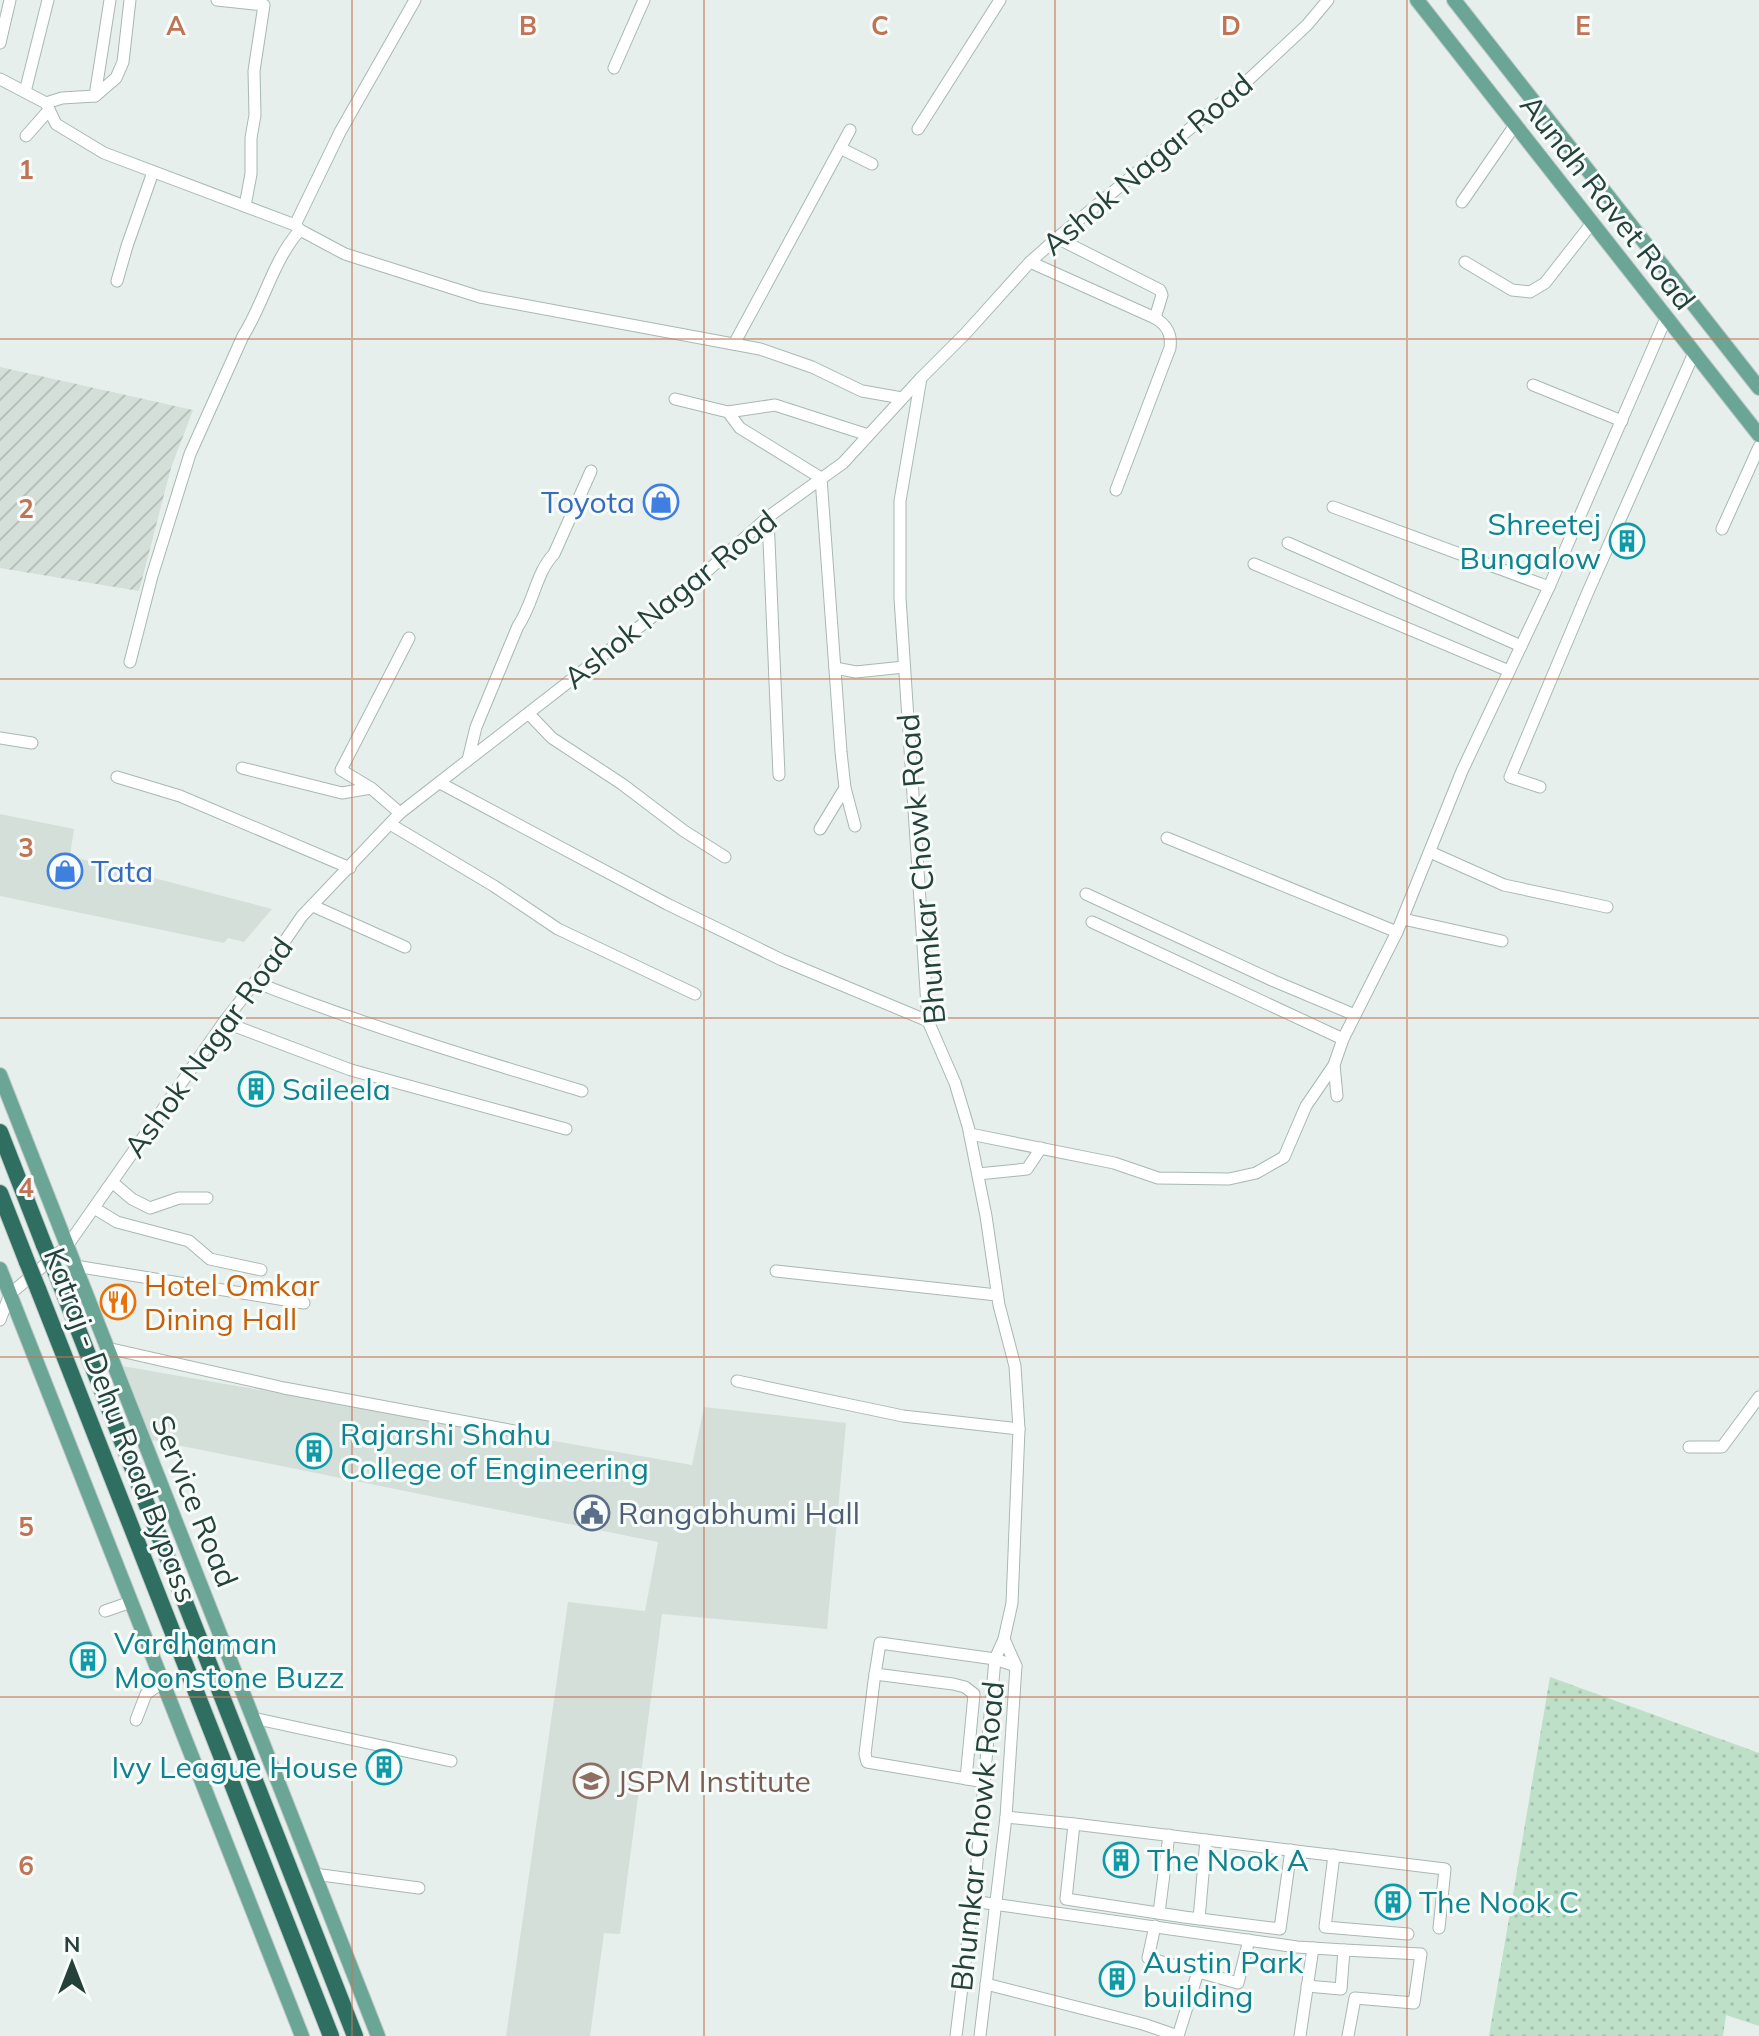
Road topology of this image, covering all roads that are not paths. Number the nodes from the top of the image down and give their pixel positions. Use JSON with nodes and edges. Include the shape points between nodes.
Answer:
{"nodes":[{"id":1,"x":10,"y":0,"type":"edge"},
{"id":2,"x":48,"y":0,"type":"edge"},
{"id":3,"x":110,"y":0,"type":"edge"},
{"id":4,"x":130,"y":0,"type":"edge"},
{"id":5,"x":217,"y":0,"type":"edge"},
{"id":6,"x":415,"y":0,"type":"edge"},
{"id":7,"x":644,"y":0,"type":"edge"},
{"id":8,"x":1000,"y":0,"type":"edge"},
{"id":9,"x":1328,"y":0,"type":"edge"},
{"id":10,"x":1417,"y":0,"type":"edge"},
{"id":11,"x":1454,"y":0,"type":"edge"},
{"id":12,"x":0,"y":43,"type":"edge"},
{"id":13,"x":614,"y":68,"type":"dead end"},
{"id":14,"x":0,"y":79,"type":"edge"},
{"id":15,"x":25,"y":92,"type":"junction"},
{"id":16,"x":95,"y":96,"type":"junction"},
{"id":17,"x":47,"y":106,"type":"junction"},
{"id":18,"x":1515,"y":125,"type":"junction"},
{"id":19,"x":918,"y":129,"type":"dead end"},
{"id":20,"x":850,"y":130,"type":"dead end"},
{"id":21,"x":26,"y":136,"type":"dead end"},
{"id":22,"x":840,"y":148,"type":"junction"},
{"id":23,"x":872,"y":164,"type":"dead end"},
{"id":24,"x":153,"y":172,"type":"junction"},
{"id":25,"x":1462,"y":202,"type":"dead end"},
{"id":26,"x":245,"y":206,"type":"junction"},
{"id":27,"x":1592,"y":223,"type":"junction"},
{"id":28,"x":297,"y":228,"type":"junction"},
{"id":29,"x":1057,"y":238,"type":"junction"},
{"id":30,"x":1030,"y":262,"type":"junction"},
{"id":31,"x":1465,"y":262,"type":"dead end"},
{"id":32,"x":117,"y":281,"type":"dead end"},
{"id":33,"x":1155,"y":318,"type":"junction"},
{"id":34,"x":1666,"y":318,"type":"junction"},
{"id":35,"x":734,"y":344,"type":"junction"},
{"id":36,"x":1694,"y":353,"type":"junction"},
{"id":37,"x":921,"y":378,"type":"junction"},
{"id":38,"x":1533,"y":385,"type":"dead end"},
{"id":39,"x":1759,"y":388,"type":"edge"},
{"id":40,"x":902,"y":398,"type":"junction"},
{"id":41,"x":675,"y":399,"type":"dead end"},
{"id":42,"x":728,"y":412,"type":"junction"},
{"id":43,"x":1622,"y":421,"type":"junction"},
{"id":44,"x":868,"y":435,"type":"junction"},
{"id":45,"x":1759,"y":435,"type":"edge"},
{"id":46,"x":1759,"y":447,"type":"edge"},
{"id":47,"x":591,"y":471,"type":"dead end"},
{"id":48,"x":821,"y":478,"type":"junction"},
{"id":49,"x":1116,"y":490,"type":"dead end"},
{"id":50,"x":1333,"y":507,"type":"dead end"},
{"id":51,"x":768,"y":517,"type":"junction"},
{"id":52,"x":1722,"y":529,"type":"dead end"},
{"id":53,"x":1288,"y":543,"type":"dead end"},
{"id":54,"x":1254,"y":564,"type":"dead end"},
{"id":55,"x":1549,"y":587,"type":"junction"},
{"id":56,"x":409,"y":638,"type":"dead end"},
{"id":57,"x":1521,"y":646,"type":"junction"},
{"id":58,"x":130,"y":662,"type":"dead end"},
{"id":59,"x":904,"y":667,"type":"junction"},
{"id":60,"x":835,"y":668,"type":"junction"},
{"id":61,"x":1509,"y":671,"type":"junction"},
{"id":62,"x":529,"y":714,"type":"junction"},
{"id":63,"x":0,"y":738,"type":"edge"},
{"id":64,"x":32,"y":743,"type":"dead end"},
{"id":65,"x":467,"y":761,"type":"junction"},
{"id":66,"x":242,"y":768,"type":"dead end"},
{"id":67,"x":779,"y":775,"type":"dead end"},
{"id":68,"x":117,"y":777,"type":"dead end"},
{"id":69,"x":440,"y":783,"type":"junction"},
{"id":70,"x":1540,"y":787,"type":"dead end"},
{"id":71,"x":371,"y":788,"type":"junction"},
{"id":72,"x":845,"y":788,"type":"junction"},
{"id":73,"x":400,"y":813,"type":"junction"},
{"id":74,"x":390,"y":824,"type":"junction"},
{"id":75,"x":855,"y":826,"type":"dead end"},
{"id":76,"x":820,"y":829,"type":"dead end"},
{"id":77,"x":1167,"y":838,"type":"dead end"},
{"id":78,"x":1430,"y":852,"type":"junction"},
{"id":79,"x":725,"y":857,"type":"dead end"},
{"id":80,"x":350,"y":868,"type":"junction"},
{"id":81,"x":1086,"y":894,"type":"dead end"},
{"id":82,"x":313,"y":906,"type":"junction"},
{"id":83,"x":1607,"y":907,"type":"dead end"},
{"id":84,"x":1403,"y":919,"type":"junction"},
{"id":85,"x":1092,"y":922,"type":"dead end"},
{"id":86,"x":1397,"y":932,"type":"junction"},
{"id":87,"x":1502,"y":941,"type":"dead end"},
{"id":88,"x":405,"y":947,"type":"dead end"},
{"id":89,"x":255,"y":982,"type":"junction"},
{"id":90,"x":695,"y":994,"type":"dead end"},
{"id":91,"x":1355,"y":1015,"type":"junction"},
{"id":92,"x":928,"y":1021,"type":"junction"},
{"id":93,"x":224,"y":1022,"type":"junction"},
{"id":94,"x":1343,"y":1039,"type":"junction"},
{"id":95,"x":1334,"y":1065,"type":"junction"},
{"id":96,"x":0,"y":1075,"type":"edge"},
{"id":97,"x":582,"y":1091,"type":"dead end"},
{"id":98,"x":1337,"y":1096,"type":"dead end"},
{"id":99,"x":566,"y":1129,"type":"dead end"},
{"id":100,"x":0,"y":1132,"type":"edge"},
{"id":101,"x":970,"y":1134,"type":"junction"},
{"id":102,"x":1041,"y":1148,"type":"junction"},
{"id":103,"x":978,"y":1174,"type":"junction"},
{"id":104,"x":112,"y":1182,"type":"junction"},
{"id":105,"x":0,"y":1193,"type":"edge"},
{"id":106,"x":207,"y":1198,"type":"dead end"},
{"id":107,"x":94,"y":1208,"type":"junction"},
{"id":108,"x":67,"y":1246,"type":"junction"},
{"id":109,"x":75,"y":1266,"type":"junction"},
{"id":110,"x":0,"y":1269,"type":"edge"},
{"id":111,"x":261,"y":1270,"type":"dead end"},
{"id":112,"x":776,"y":1271,"type":"dead end"},
{"id":113,"x":10,"y":1294,"type":"junction"},
{"id":114,"x":997,"y":1295,"type":"junction"},
{"id":115,"x":304,"y":1303,"type":"dead end"},
{"id":116,"x":0,"y":1320,"type":"edge"},
{"id":117,"x":107,"y":1348,"type":"junction"},
{"id":118,"x":737,"y":1381,"type":"dead end"},
{"id":119,"x":1759,"y":1397,"type":"edge"},
{"id":120,"x":1019,"y":1429,"type":"junction"},
{"id":121,"x":520,"y":1432,"type":"dead end"},
{"id":122,"x":1689,"y":1447,"type":"dead end"},
{"id":123,"x":131,"y":1602,"type":"junction"},
{"id":124,"x":105,"y":1611,"type":"dead end"},
{"id":125,"x":1004,"y":1639,"type":"junction"},
{"id":126,"x":995,"y":1659,"type":"junction"},
{"id":127,"x":1016,"y":1666,"type":"junction"},
{"id":128,"x":875,"y":1674,"type":"junction"},
{"id":129,"x":163,"y":1682,"type":"junction"},
{"id":130,"x":253,"y":1718,"type":"junction"},
{"id":131,"x":136,"y":1720,"type":"dead end"},
{"id":132,"x":451,"y":1761,"type":"dead end"},
{"id":133,"x":966,"y":1779,"type":"junction"},
{"id":134,"x":985,"y":1782,"type":"junction"},
{"id":135,"x":1006,"y":1817,"type":"junction"},
{"id":136,"x":1074,"y":1824,"type":"junction"},
{"id":137,"x":1169,"y":1835,"type":"junction"},
{"id":138,"x":1206,"y":1840,"type":"junction"},
{"id":139,"x":1291,"y":1850,"type":"junction"},
{"id":140,"x":1334,"y":1855,"type":"junction"},
{"id":141,"x":314,"y":1874,"type":"junction"},
{"id":142,"x":419,"y":1888,"type":"dead end"},
{"id":143,"x":972,"y":1901,"type":"junction"},
{"id":144,"x":997,"y":1904,"type":"junction"},
{"id":145,"x":1159,"y":1913,"type":"junction"},
{"id":146,"x":1199,"y":1919,"type":"junction"},
{"id":147,"x":1155,"y":1926,"type":"junction"},
{"id":148,"x":1439,"y":1928,"type":"dead end"},
{"id":149,"x":1408,"y":1934,"type":"dead end"},
{"id":150,"x":1249,"y":1940,"type":"junction"},
{"id":151,"x":1313,"y":1948,"type":"junction"},
{"id":152,"x":1344,"y":1950,"type":"junction"},
{"id":153,"x":1198,"y":1972,"type":"junction"},
{"id":154,"x":986,"y":1984,"type":"junction"},
{"id":155,"x":1307,"y":1986,"type":"junction"},
{"id":156,"x":302,"y":2036,"type":"edge"},
{"id":157,"x":331,"y":2036,"type":"edge"},
{"id":158,"x":355,"y":2036,"type":"edge"},
{"id":159,"x":378,"y":2036,"type":"edge"},
{"id":160,"x":956,"y":2036,"type":"edge"},
{"id":161,"x":980,"y":2036,"type":"edge"},
{"id":162,"x":1178,"y":2036,"type":"edge"},
{"id":163,"x":1300,"y":2036,"type":"edge"},
{"id":164,"x":1348,"y":2036,"type":"edge"}],
"edges":[{"from":1,"to":12,"type":"street"},
{"from":2,"to":15,"type":"street"},
{"from":3,"to":16,"type":"street"},
{"from":4,"to":16,"type":"street","via":[[123,62],[116,78]]},
{"from":5,"to":26,"type":"street","via":[[264,5]]},
{"from":6,"to":28,"type":"street","via":[[340,132]]},
{"from":7,"to":13,"type":"street"},
{"from":8,"to":19,"type":"street"},
{"from":9,"to":29,"type":"street","name":"Ashok Nagar Road","via":[[1244,84]]},
{"from":10,"to":18,"type":"main road","name":"Aundh Ravet Road"},
{"from":11,"to":39,"type":"main road","name":"Aundh Ravet Road"},
{"from":14,"to":15,"type":"street"},
{"from":15,"to":17,"type":"street"},
{"from":16,"to":17,"type":"street","via":[[62,98]]},
{"from":17,"to":21,"type":"street"},
{"from":17,"to":24,"type":"street","via":[[56,124],[104,153]]},
{"from":18,"to":25,"type":"street"},
{"from":18,"to":27,"type":"main road","name":"Aundh Ravet Road"},
{"from":20,"to":22,"type":"street"},
{"from":22,"to":23,"type":"street"},
{"from":22,"to":35,"type":"street"},
{"from":24,"to":26,"type":"street"},
{"from":24,"to":32,"type":"street"},
{"from":26,"to":28,"type":"street"},
{"from":27,"to":31,"type":"street","via":[[1545,283],[1530,292],[1512,290]]},
{"from":27,"to":34,"type":"main road","name":"Aundh Ravet Road"},
{"from":28,"to":35,"type":"street","via":[[345,254],[480,297]]},
{"from":28,"to":58,"type":"street","via":[[190,454]]},
{"from":29,"to":30,"type":"street","name":"Ashok Nagar Road"},
{"from":29,"to":33,"type":"street","via":[[1160,290]]},
{"from":30,"to":33,"type":"street"},
{"from":30,"to":37,"type":"street","name":"Ashok Nagar Road"},
{"from":33,"to":49,"type":"street","via":[[1168,329],[1170,348]]},
{"from":34,"to":36,"type":"main road","name":"Aundh Ravet Road"},
{"from":34,"to":43,"type":"street"},
{"from":35,"to":40,"type":"street","via":[[812,367],[862,391]]},
{"from":36,"to":45,"type":"main road","name":"Aundh Ravet Road"},
{"from":36,"to":70,"type":"street","via":[[1510,777]]},
{"from":37,"to":40,"type":"street","name":"Ashok Nagar Road"},
{"from":37,"to":59,"type":"street","name":"Bhumkar Chowk Road","via":[[900,501]]},
{"from":38,"to":43,"type":"street"},
{"from":40,"to":44,"type":"street","name":"Ashok Nagar Road"},
{"from":41,"to":42,"type":"street"},
{"from":42,"to":44,"type":"street","via":[[775,405]]},
{"from":42,"to":48,"type":"street","via":[[740,428]]},
{"from":43,"to":55,"type":"street"},
{"from":44,"to":48,"type":"street","name":"Ashok Nagar Road"},
{"from":46,"to":52,"type":"street"},
{"from":47,"to":65,"type":"street","via":[[518,626]]},
{"from":48,"to":51,"type":"street","name":"Ashok Nagar Road"},
{"from":48,"to":60,"type":"street"},
{"from":50,"to":55,"type":"street"},
{"from":51,"to":62,"type":"street","name":"Ashok Nagar Road","via":[[679,596]]},
{"from":51,"to":67,"type":"street"},
{"from":53,"to":57,"type":"street"},
{"from":54,"to":61,"type":"street"},
{"from":55,"to":57,"type":"street"},
{"from":56,"to":71,"type":"street","via":[[341,770]]},
{"from":57,"to":61,"type":"street"},
{"from":59,"to":60,"type":"street","via":[[856,672]]},
{"from":59,"to":92,"type":"street","name":"Bhumkar Chowk Road"},
{"from":60,"to":72,"type":"street"},
{"from":61,"to":78,"type":"street"},
{"from":62,"to":65,"type":"street","name":"Ashok Nagar Road"},
{"from":62,"to":79,"type":"street","via":[[552,738]]},
{"from":63,"to":64,"type":"street"},
{"from":65,"to":69,"type":"street","name":"Ashok Nagar Road"},
{"from":66,"to":71,"type":"street","via":[[342,793]]},
{"from":68,"to":80,"type":"street","via":[[180,796]]},
{"from":69,"to":73,"type":"street","name":"Ashok Nagar Road"},
{"from":69,"to":92,"type":"street","via":[[667,904],[782,960]]},
{"from":71,"to":73,"type":"street"},
{"from":72,"to":75,"type":"street"},
{"from":72,"to":76,"type":"street"},
{"from":73,"to":74,"type":"street","name":"Ashok Nagar Road"},
{"from":74,"to":80,"type":"street","name":"Ashok Nagar Road"},
{"from":74,"to":90,"type":"street","via":[[558,929]]},
{"from":77,"to":86,"type":"street"},
{"from":78,"to":83,"type":"street","via":[[1504,885]]},
{"from":78,"to":84,"type":"street"},
{"from":80,"to":82,"type":"street","name":"Ashok Nagar Road"},
{"from":81,"to":91,"type":"street"},
{"from":82,"to":88,"type":"street"},
{"from":82,"to":89,"type":"street","name":"Ashok Nagar Road"},
{"from":84,"to":86,"type":"street"},
{"from":84,"to":87,"type":"street"},
{"from":85,"to":94,"type":"street"},
{"from":86,"to":91,"type":"street"},
{"from":89,"to":93,"type":"street","name":"Ashok Nagar Road"},
{"from":89,"to":97,"type":"street","via":[[432,1046]]},
{"from":91,"to":94,"type":"street"},
{"from":92,"to":101,"type":"street","name":"Bhumkar Chowk Road"},
{"from":93,"to":99,"type":"street","via":[[351,1070]]},
{"from":93,"to":104,"type":"street","name":"Ashok Nagar Road"},
{"from":94,"to":95,"type":"street"},
{"from":95,"to":98,"type":"street"},
{"from":95,"to":102,"type":"street","via":[[1306,1106],[1284,1157],[1256,1173],[1229,1179],[1158,1178]]},
{"from":96,"to":108,"type":"main road","name":"Service Road"},
{"from":100,"to":158,"type":"highway","name":"Katraj - Dehu Road Bypass","bridge":true},
{"from":101,"to":102,"type":"street"},
{"from":101,"to":103,"type":"street","name":"Bhumkar Chowk Road"},
{"from":102,"to":103,"type":"street","via":[[1027,1169]]},
{"from":103,"to":114,"type":"street","name":"Bhumkar Chowk Road"},
{"from":104,"to":106,"type":"street","via":[[150,1208],[179,1198]]},
{"from":104,"to":107,"type":"street","name":"Ashok Nagar Road"},
{"from":105,"to":157,"type":"highway","name":"Katraj - Dehu Road Bypass","bridge":true},
{"from":107,"to":108,"type":"street","name":"Ashok Nagar Road"},
{"from":107,"to":111,"type":"street","via":[[117,1222],[189,1241],[210,1259]]},
{"from":108,"to":109,"type":"main road","name":"Service Road"},
{"from":108,"to":113,"type":"street","name":"Ashok Nagar Road"},
{"from":109,"to":115,"type":"street"},
{"from":109,"to":117,"type":"main road","name":"Service Road"},
{"from":110,"to":113,"type":"main road"},
{"from":112,"to":114,"type":"street"},
{"from":113,"to":116,"type":"street"},
{"from":113,"to":123,"type":"main road"},
{"from":114,"to":120,"type":"street","name":"Bhumkar Chowk Road","via":[[1015,1366]]},
{"from":117,"to":121,"type":"street"},
{"from":117,"to":130,"type":"main road","name":"Service Road"},
{"from":118,"to":120,"type":"street","via":[[903,1416]]},
{"from":119,"to":122,"type":"street","via":[[1722,1447]]},
{"from":120,"to":125,"type":"street","name":"Bhumkar Chowk Road","via":[[1012,1603]]},
{"from":123,"to":124,"type":"street"},
{"from":123,"to":129,"type":"main road"},
{"from":125,"to":126,"type":"street","name":"Bhumkar Chowk Road"},
{"from":125,"to":127,"type":"street","name":"Bhumkar Chowk Road"},
{"from":126,"to":127,"type":"street"},
{"from":126,"to":128,"type":"street","via":[[880,1643]]},
{"from":126,"to":134,"type":"street","name":"Bhumkar Chowk Road"},
{"from":127,"to":135,"type":"street","name":"Bhumkar Chowk Road"},
{"from":128,"to":133,"type":"street","via":[[953,1684],[974,1694]]},
{"from":128,"to":133,"type":"street","via":[[867,1762]]},
{"from":129,"to":131,"type":"street","via":[[146,1694]]},
{"from":129,"to":156,"type":"main road"},
{"from":130,"to":132,"type":"street"},
{"from":130,"to":141,"type":"main road","name":"Service Road"},
{"from":133,"to":134,"type":"street"},
{"from":134,"to":143,"type":"street","name":"Bhumkar Chowk Road"},
{"from":135,"to":136,"type":"street"},
{"from":135,"to":144,"type":"street","name":"Bhumkar Chowk Road"},
{"from":136,"to":137,"type":"street"},
{"from":136,"to":145,"type":"street","via":[[1066,1899]]},
{"from":137,"to":138,"type":"street"},
{"from":137,"to":145,"type":"street"},
{"from":138,"to":139,"type":"street"},
{"from":138,"to":146,"type":"street"},
{"from":139,"to":140,"type":"street"},
{"from":139,"to":146,"type":"street","via":[[1280,1929]]},
{"from":140,"to":148,"type":"street","via":[[1445,1869]]},
{"from":140,"to":149,"type":"street","via":[[1325,1927]]},
{"from":141,"to":142,"type":"street"},
{"from":141,"to":159,"type":"main road","name":"Service Road"},
{"from":143,"to":144,"type":"street"},
{"from":143,"to":160,"type":"street","name":"Bhumkar Chowk Road"},
{"from":144,"to":147,"type":"street"},
{"from":144,"to":154,"type":"street","name":"Bhumkar Chowk Road"},
{"from":145,"to":146,"type":"street"},
{"from":147,"to":150,"type":"street"},
{"from":147,"to":153,"type":"street","via":[[1148,1958]]},
{"from":150,"to":151,"type":"street"},
{"from":150,"to":153,"type":"street","via":[[1238,1983]]},
{"from":151,"to":152,"type":"street"},
{"from":151,"to":155,"type":"street"},
{"from":152,"to":155,"type":"street","via":[[1341,1989]]},
{"from":152,"to":164,"type":"street","via":[[1421,1954],[1414,2003],[1355,1998]]},
{"from":153,"to":162,"type":"street"},
{"from":154,"to":161,"type":"street","name":"Bhumkar Chowk Road"},
{"from":154,"to":162,"type":"street"},
{"from":155,"to":163,"type":"street"}]}
